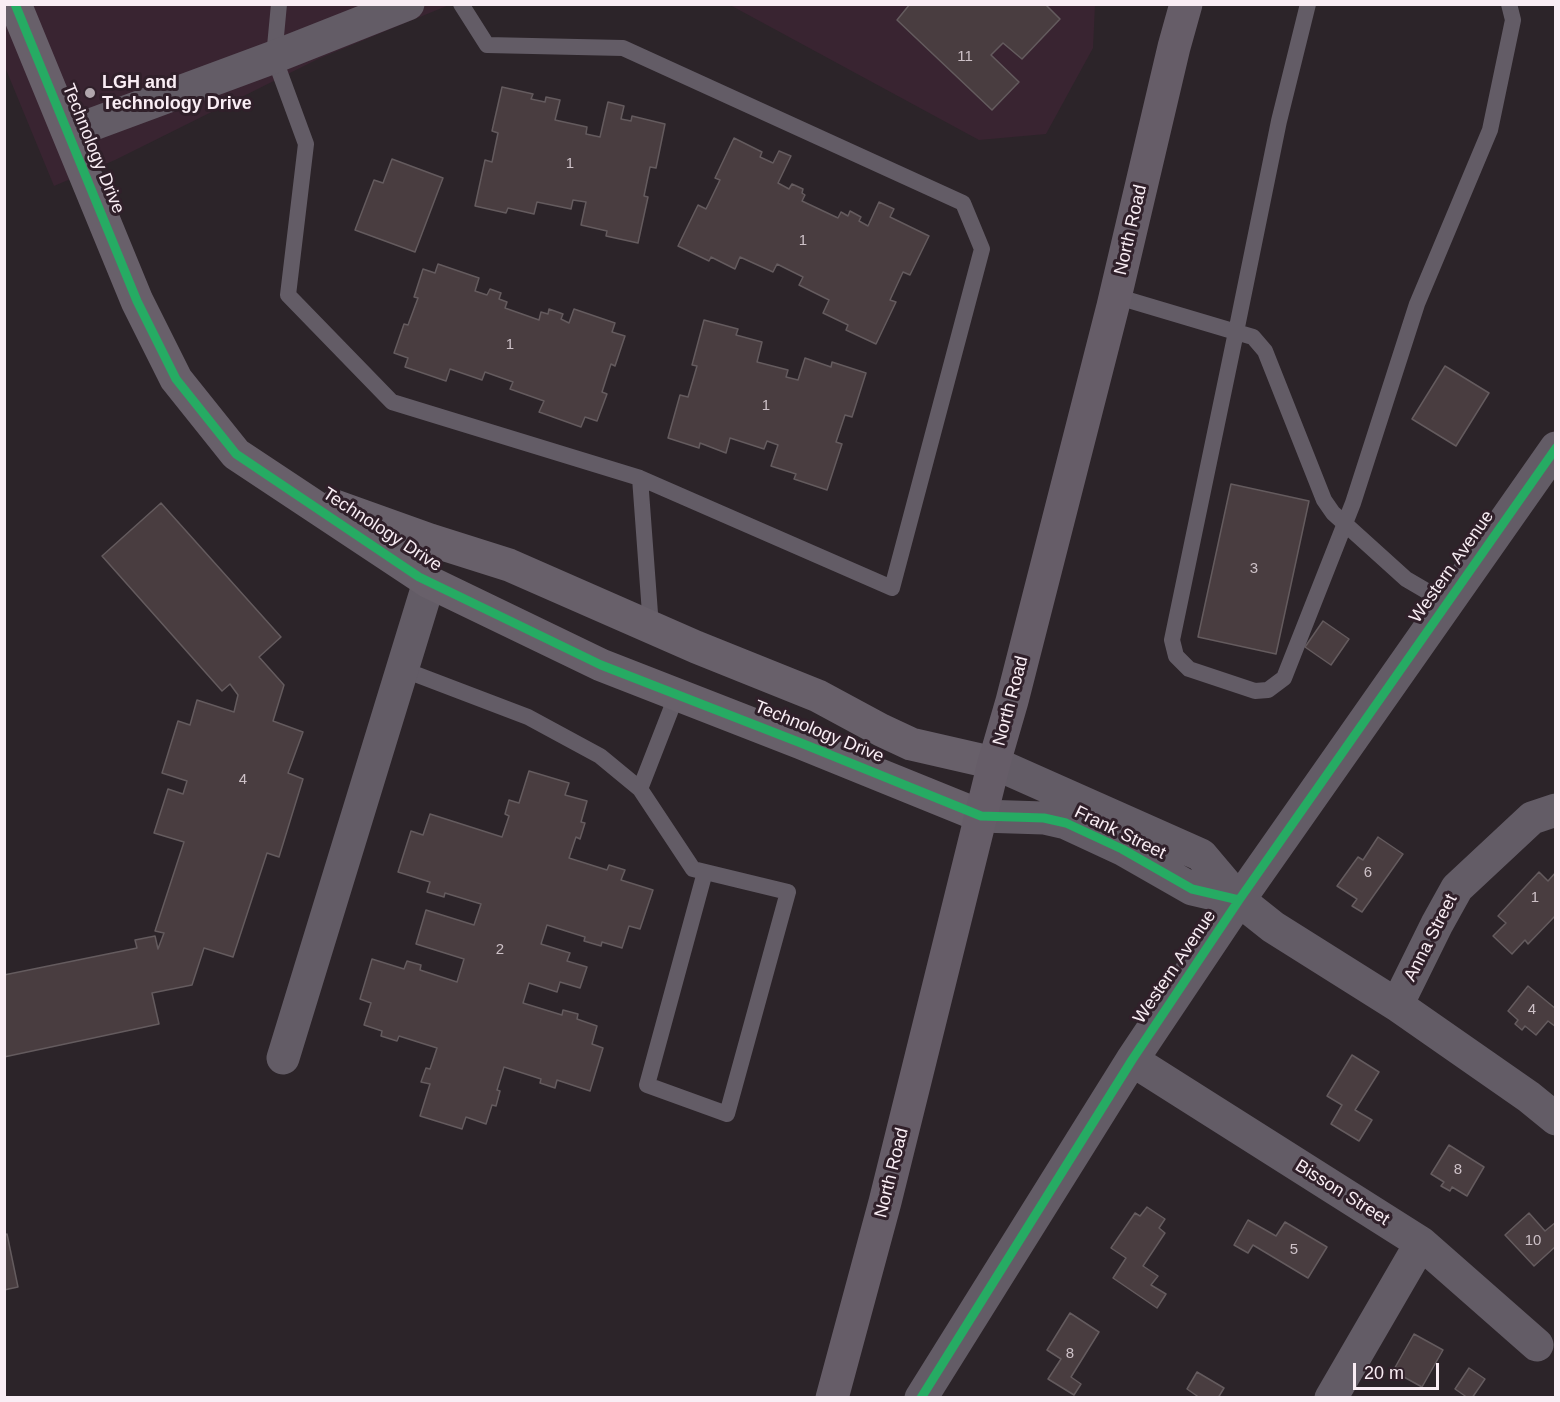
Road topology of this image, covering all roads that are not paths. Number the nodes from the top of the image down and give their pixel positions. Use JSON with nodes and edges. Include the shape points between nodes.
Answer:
{"nodes":[{"id":1,"x":15,"y":4,"type":"edge"},
{"id":2,"x":279,"y":4,"type":"edge"},
{"id":3,"x":408,"y":4,"type":"edge"},
{"id":4,"x":460,"y":4,"type":"edge"},
{"id":5,"x":1186,"y":4,"type":"edge"},
{"id":6,"x":1308,"y":4,"type":"edge"},
{"id":7,"x":1509,"y":4,"type":"edge"},
{"id":8,"x":274,"y":57,"type":"junction"},
{"id":9,"x":69,"y":133,"type":"junction"},
{"id":10,"x":1115,"y":296,"type":"junction"},
{"id":11,"x":1236,"y":332,"type":"junction"},
{"id":12,"x":1556,"y":448,"type":"edge"},
{"id":13,"x":640,"y":478,"type":"junction"},
{"id":14,"x":291,"y":490,"type":"junction"},
{"id":15,"x":1344,"y":524,"type":"junction"},
{"id":16,"x":429,"y":582,"type":"junction"},
{"id":17,"x":1447,"y":603,"type":"junction"},
{"id":18,"x":651,"y":627,"type":"junction"},
{"id":19,"x":402,"y":669,"type":"junction"},
{"id":20,"x":677,"y":694,"type":"junction"},
{"id":21,"x":994,"y":763,"type":"junction"},
{"id":22,"x":640,"y":789,"type":"junction"},
{"id":23,"x":1556,"y":810,"type":"edge"},
{"id":24,"x":981,"y":816,"type":"junction"},
{"id":25,"x":705,"y":872,"type":"junction"},
{"id":26,"x":1239,"y":900,"type":"junction"},
{"id":27,"x":1397,"y":1005,"type":"junction"},
{"id":28,"x":283,"y":1058,"type":"dead end"},
{"id":29,"x":1132,"y":1060,"type":"junction"},
{"id":30,"x":1556,"y":1119,"type":"edge"},
{"id":31,"x":1421,"y":1243,"type":"junction"},
{"id":32,"x":1537,"y":1345,"type":"dead end"},
{"id":33,"x":832,"y":1398,"type":"edge"},
{"id":34,"x":921,"y":1398,"type":"edge"},
{"id":35,"x":1331,"y":1398,"type":"edge"}],
"edges":[{"from":1,"to":9,"type":"street","name":"Technology Drive"},
{"from":2,"to":8,"type":"lane"},
{"from":3,"to":8,"type":"street"},
{"from":4,"to":13,"type":"lane","via":[[487,45],[623,48],[963,203],[982,249],[892,588]]},
{"from":5,"to":10,"type":"main road","name":"North Road"},
{"from":6,"to":11,"type":"lane","via":[[1279,121]]},
{"from":7,"to":15,"type":"lane","via":[[1513,20],[1490,130],[1417,304]]},
{"from":8,"to":9,"type":"street"},
{"from":8,"to":13,"type":"lane","via":[[306,144],[288,295],[392,402]]},
{"from":9,"to":14,"type":"street","name":"Technology Drive","via":[[137,301],[176,379],[236,454]]},
{"from":10,"to":11,"type":"lane"},
{"from":10,"to":21,"type":"main road","name":"North Road"},
{"from":11,"to":15,"type":"lane","via":[[1253,337],[1265,351],[1324,500]]},
{"from":11,"to":15,"type":"lane","via":[[1172,640],[1176,656],[1189,669],[1255,691],[1268,690],[1284,678]]},
{"from":12,"to":17,"type":"street","name":"Western Avenue"},
{"from":13,"to":18,"type":"lane"},
{"from":14,"to":16,"type":"street","name":"Technology Drive"},
{"from":14,"to":18,"type":"street","name":"Technology Drive","via":[[509,565]]},
{"from":15,"to":17,"type":"lane","via":[[1406,579]]},
{"from":16,"to":19,"type":"street"},
{"from":16,"to":20,"type":"street","name":"Technology Drive","via":[[601,665]]},
{"from":17,"to":26,"type":"street","name":"Western Avenue"},
{"from":18,"to":21,"type":"street","name":"Technology Drive","via":[[818,696],[911,744]]},
{"from":19,"to":22,"type":"lane","via":[[528,717],[600,756]]},
{"from":19,"to":28,"type":"street"},
{"from":20,"to":22,"type":"lane"},
{"from":20,"to":24,"type":"street","name":"Technology Drive"},
{"from":21,"to":24,"type":"main road","name":"North Road"},
{"from":21,"to":26,"type":"street","name":"Frank Street","via":[[1202,855]]},
{"from":22,"to":25,"type":"lane","via":[[693,869]]},
{"from":23,"to":27,"type":"street","name":"Anna Street","via":[[1532,818],[1457,888]]},
{"from":24,"to":26,"type":"street","name":"Frank Street","via":[[1044,818],[1066,823],[1192,889]]},
{"from":24,"to":33,"type":"main road","name":"North Road"},
{"from":25,"to":25,"type":"lane","via":[[788,892],[727,1114],[647,1085]]},
{"from":26,"to":27,"type":"street","name":"Frank Street","via":[[1273,927]]},
{"from":26,"to":29,"type":"street","name":"Western Avenue"},
{"from":27,"to":30,"type":"street","name":"Frank Street"},
{"from":29,"to":31,"type":"street","name":"Bisson Street"},
{"from":29,"to":34,"type":"street","name":"Western Avenue"},
{"from":31,"to":32,"type":"street","name":"Bisson Street"},
{"from":31,"to":35,"type":"street"}]}
